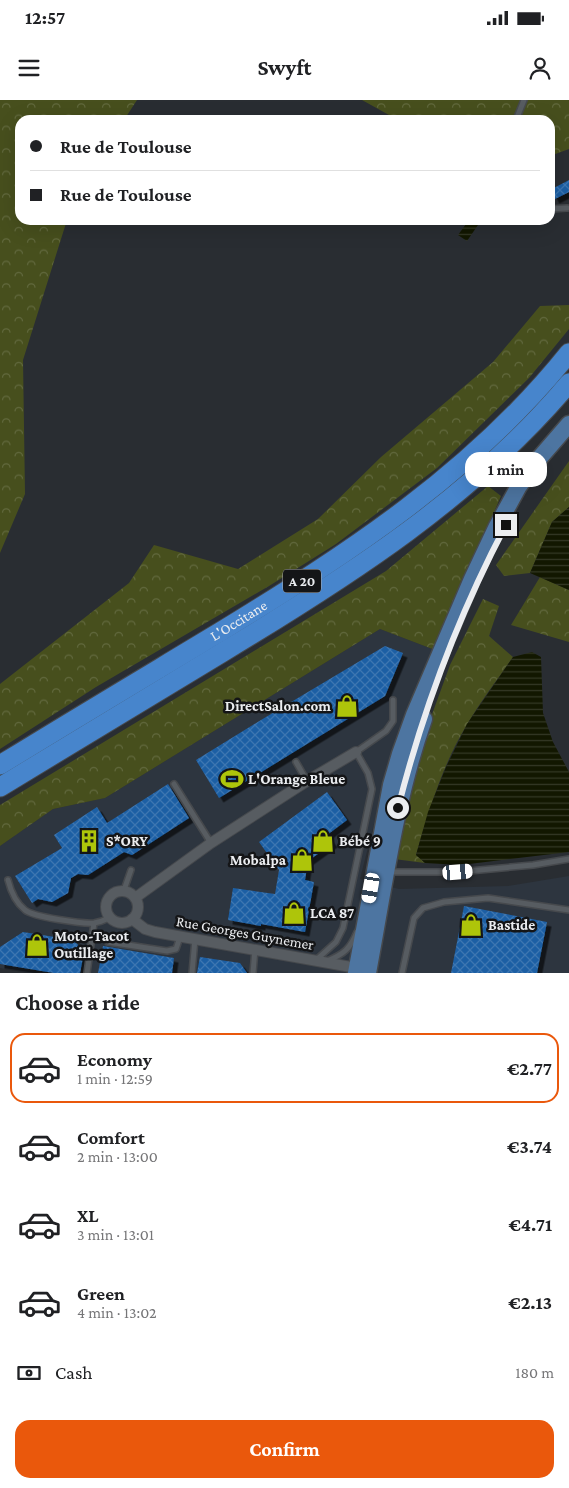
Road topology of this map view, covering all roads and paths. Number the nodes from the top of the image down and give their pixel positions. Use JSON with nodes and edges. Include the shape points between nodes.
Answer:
{"nodes":[{"id":1,"x":524,"y":100,"type":"edge"},
{"id":2,"x":518,"y":115,"type":"edge"},
{"id":3,"x":567,"y":208,"type":"dead end"},
{"id":4,"x":555,"y":209,"type":"edge"},
{"id":5,"x":569,"y":353,"type":"edge"},
{"id":6,"x":569,"y":383,"type":"edge"},
{"id":7,"x":569,"y":424,"type":"edge"},
{"id":8,"x":569,"y":440,"type":"edge"},
{"id":9,"x":393,"y":700,"type":"dead end"},
{"id":10,"x":356,"y":752,"type":"junction"},
{"id":11,"x":296,"y":762,"type":"dead end"},
{"id":12,"x":0,"y":765,"type":"edge"},
{"id":13,"x":307,"y":782,"type":"junction"},
{"id":14,"x":174,"y":784,"type":"dead end"},
{"id":15,"x":0,"y":787,"type":"edge"},
{"id":16,"x":211,"y":844,"type":"junction"},
{"id":17,"x":569,"y":859,"type":"edge"},
{"id":18,"x":131,"y":870,"type":"dead end"},
{"id":19,"x":380,"y":871,"type":"junction"},
{"id":20,"x":8,"y":880,"type":"dead end"},
{"id":21,"x":124,"y":890,"type":"junction"},
{"id":22,"x":135,"y":898,"type":"junction"},
{"id":23,"x":368,"y":906,"type":"junction"},
{"id":24,"x":569,"y":910,"type":"edge"},
{"id":25,"x":109,"y":918,"type":"junction"},
{"id":26,"x":132,"y":919,"type":"junction"},
{"id":27,"x":94,"y":923,"type":"junction"},
{"id":28,"x":180,"y":936,"type":"junction"},
{"id":29,"x":196,"y":939,"type":"junction"},
{"id":30,"x":108,"y":942,"type":"dead end"},
{"id":31,"x":255,"y":949,"type":"junction"},
{"id":32,"x":319,"y":962,"type":"junction"},
{"id":33,"x":365,"y":971,"type":"edge"},
{"id":34,"x":87,"y":973,"type":"edge"},
{"id":35,"x":192,"y":973,"type":"edge"},
{"id":36,"x":253,"y":973,"type":"edge"},
{"id":37,"x":402,"y":973,"type":"edge"}],
"edges":[{"from":1,"to":2,"type":"lane"},
{"from":3,"to":4,"type":"lane"},
{"from":5,"to":12,"type":"highway","name":"L'Occitane","number":"A 20","via":[[477,449],[381,528],[272,600]]},
{"from":6,"to":15,"type":"highway","name":"L'Occitane","number":"A 20","via":[[498,458],[450,500],[379,553],[296,608]]},
{"from":7,"to":19,"type":"main road","via":[[519,486],[496,526],[414,715],[391,786]]},
{"from":8,"to":19,"type":"main road","via":[[506,525],[474,589],[414,749]]},
{"from":9,"to":10,"type":"lane","via":[[393,721],[386,731]]},
{"from":10,"to":13,"type":"street"},
{"from":10,"to":32,"type":"lane","via":[[372,789],[340,936]]},
{"from":11,"to":13,"type":"lane"},
{"from":13,"to":16,"type":"street"},
{"from":14,"to":16,"type":"lane"},
{"from":16,"to":22,"type":"street"},
{"from":17,"to":19,"type":"lane","via":[[458,872]]},
{"from":18,"to":21,"type":"lane"},
{"from":19,"to":23,"type":"main road"},
{"from":19,"to":33,"type":"main road"},
{"from":20,"to":27,"type":"lane","name":"Rue Georges Guynemer","via":[[12,895],[27,912]]},
{"from":21,"to":22,"type":"street"},
{"from":21,"to":25,"type":"street","via":[[111,894],[107,899],[105,906]]},
{"from":22,"to":26,"type":"street","via":[[138,909]]},
{"from":23,"to":32,"type":"lane","via":[[352,944],[342,955]]},
{"from":23,"to":33,"type":"main road"},
{"from":24,"to":37,"type":"lane","via":[[488,898],[444,902],[423,908],[414,918]]},
{"from":25,"to":26,"type":"street","name":"Rue Georges Guynemer","via":[[121,923]]},
{"from":25,"to":27,"type":"lane","name":"Rue Georges Guynemer"},
{"from":26,"to":28,"type":"street","name":"Rue Georges Guynemer","via":[[154,932]]},
{"from":27,"to":34,"type":"lane"},
{"from":28,"to":29,"type":"street","name":"Rue Georges Guynemer"},
{"from":28,"to":30,"type":"lane","via":[[176,948],[168,952]]},
{"from":29,"to":31,"type":"street","name":"Rue Georges Guynemer"},
{"from":29,"to":35,"type":"lane"},
{"from":31,"to":32,"type":"street","name":"Rue Georges Guynemer"},
{"from":31,"to":36,"type":"lane"},
{"from":32,"to":33,"type":"street","name":"Rue Georges Guynemer"}]}
